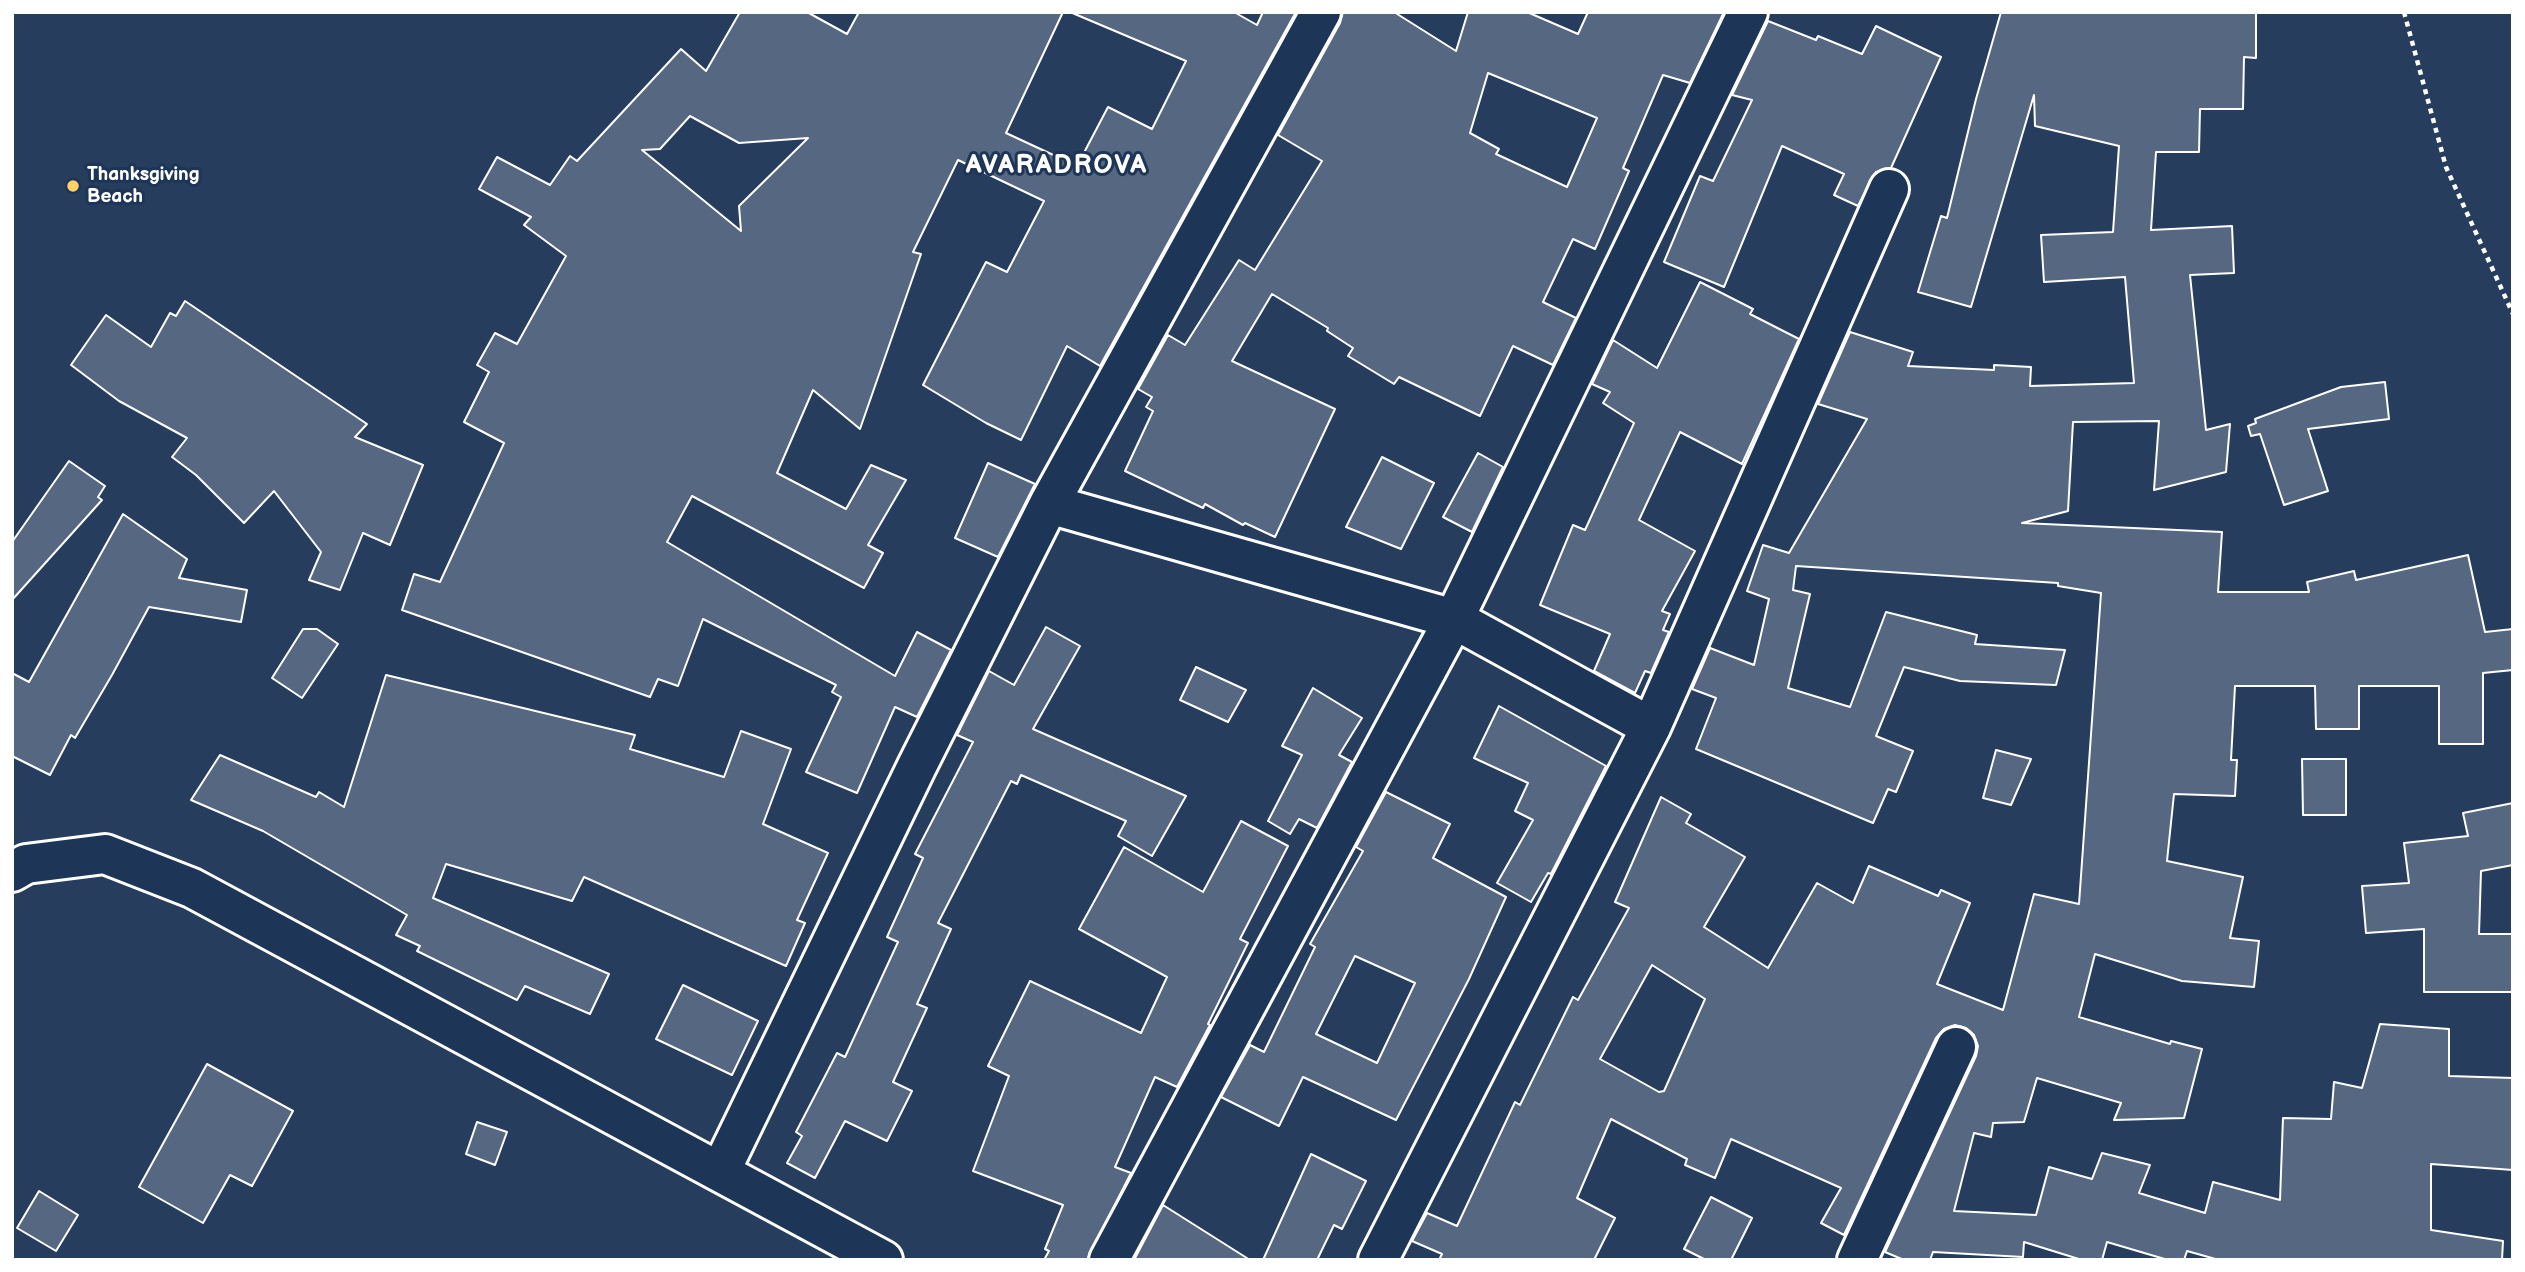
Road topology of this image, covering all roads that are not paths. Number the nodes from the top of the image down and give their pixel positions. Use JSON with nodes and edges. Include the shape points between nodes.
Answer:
{"nodes":[{"id":1,"x":1321,"y":12,"type":"edge"},
{"id":2,"x":1748,"y":12,"type":"edge"},
{"id":3,"x":1889,"y":188,"type":"dead end"},
{"id":4,"x":1049,"y":504,"type":"junction"},
{"id":5,"x":1454,"y":619,"type":"junction"},
{"id":6,"x":1651,"y":727,"type":"junction"},
{"id":7,"x":12,"y":872,"type":"edge"},
{"id":8,"x":1956,"y":1047,"type":"dead end"},
{"id":9,"x":720,"y":1172,"type":"junction"},
{"id":10,"x":883,"y":1260,"type":"edge"},
{"id":11,"x":1109,"y":1260,"type":"edge"},
{"id":12,"x":1378,"y":1260,"type":"edge"},
{"id":13,"x":1857,"y":1260,"type":"edge"}],
"edges":[{"from":1,"to":4,"type":"street"},
{"from":2,"to":5,"type":"street"},
{"from":3,"to":6,"type":"street"},
{"from":4,"to":5,"type":"street"},
{"from":4,"to":9,"type":"street"},
{"from":5,"to":6,"type":"street"},
{"from":5,"to":11,"type":"street"},
{"from":6,"to":12,"type":"street"},
{"from":7,"to":9,"type":"street","via":[[26,864],[106,853],[192,888]]},
{"from":8,"to":13,"type":"street"},
{"from":9,"to":10,"type":"street"}]}
